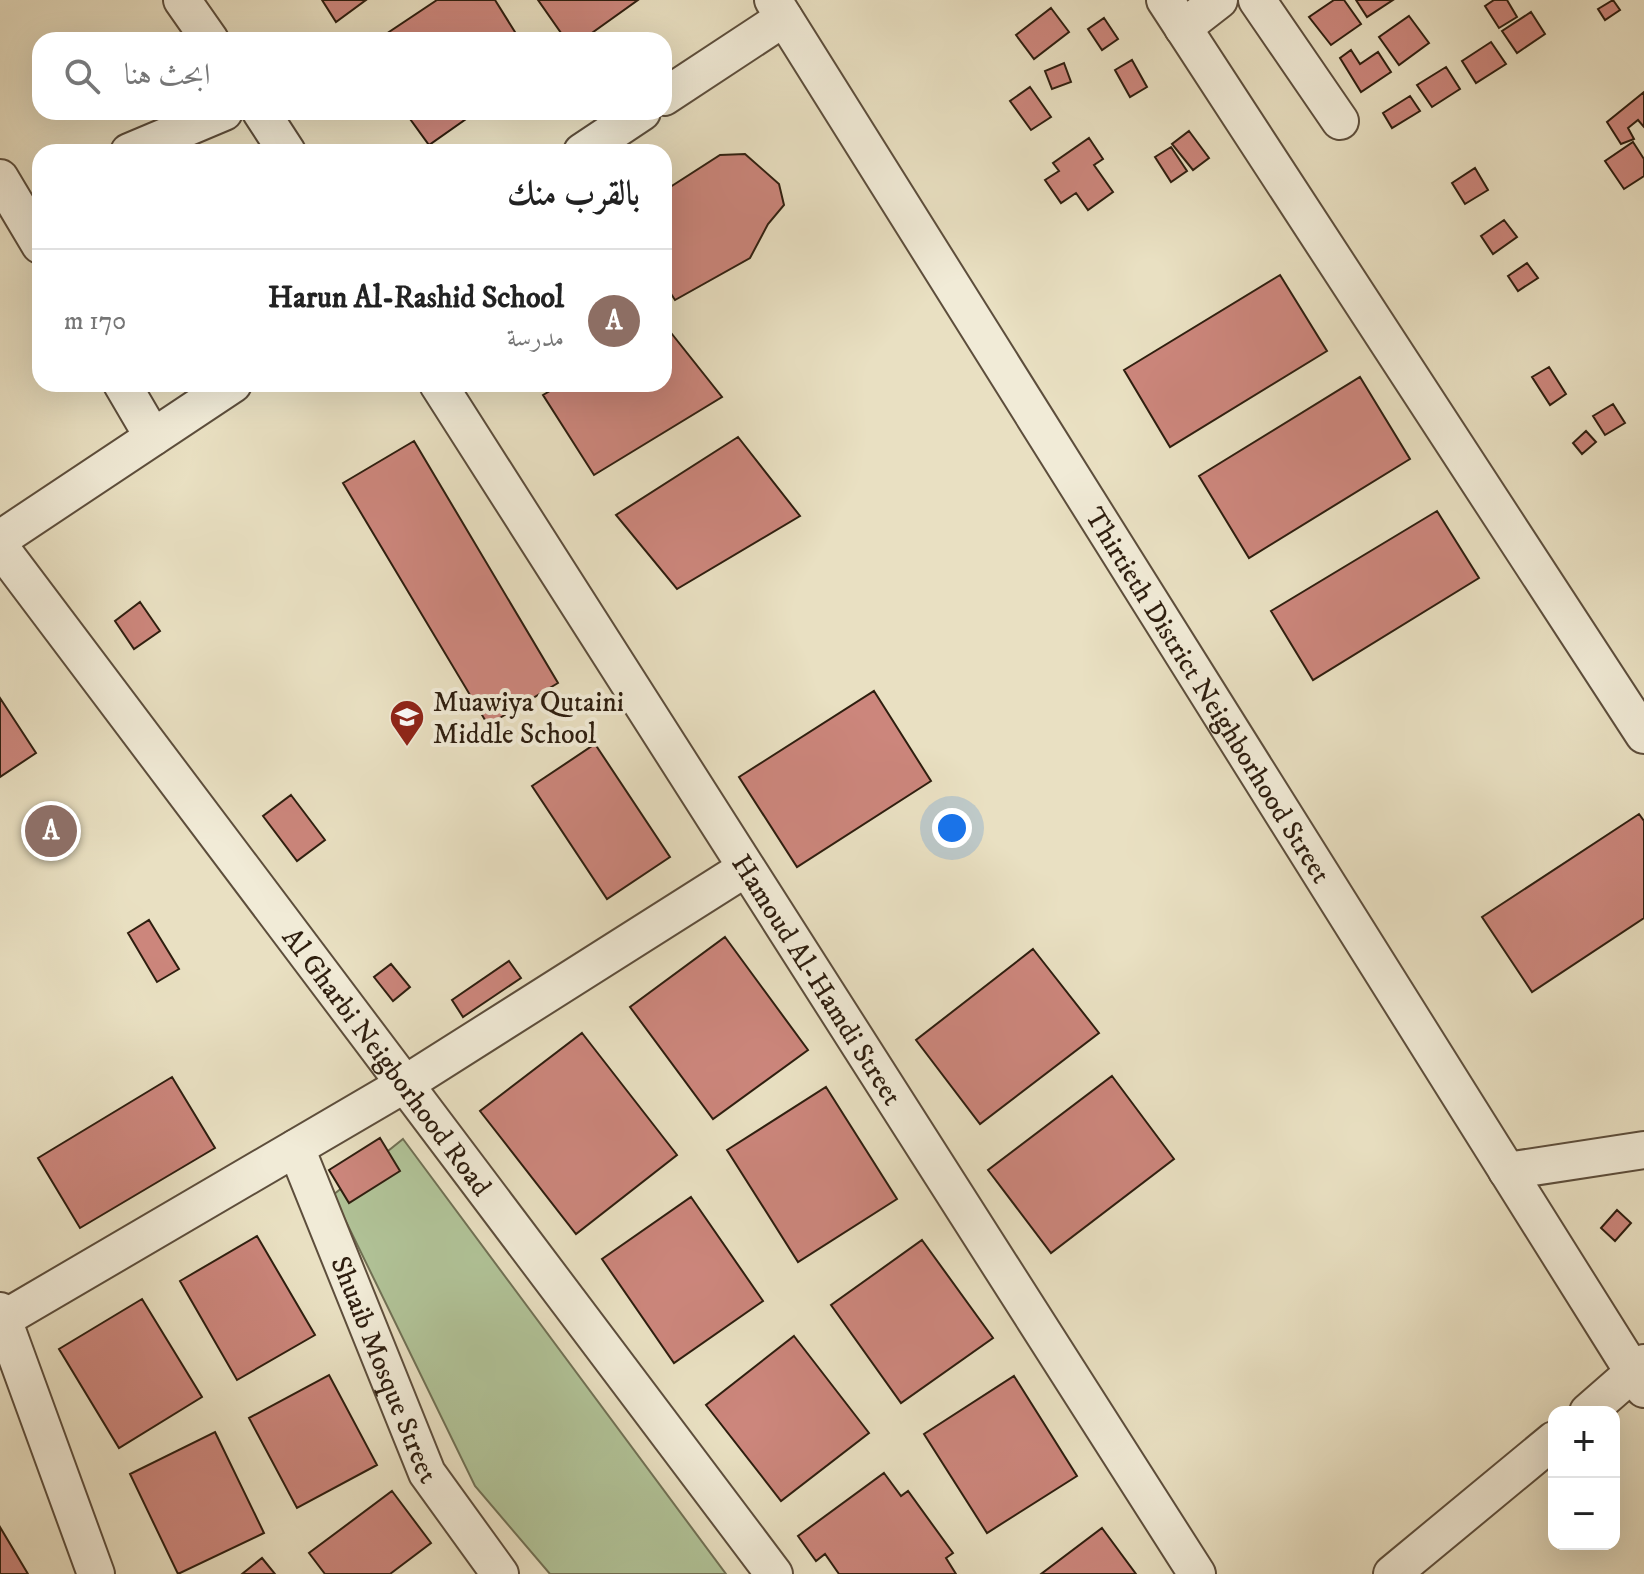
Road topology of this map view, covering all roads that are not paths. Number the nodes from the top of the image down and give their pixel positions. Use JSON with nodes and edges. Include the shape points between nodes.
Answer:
{"nodes":[{"id":1,"x":182,"y":0,"type":"edge"},
{"id":2,"x":1219,"y":0,"type":"edge"},
{"id":3,"x":1257,"y":0,"type":"edge"},
{"id":4,"x":778,"y":9,"type":"edge"},
{"id":5,"x":1174,"y":14,"type":"edge"},
{"id":6,"x":204,"y":32,"type":"edge"},
{"id":7,"x":672,"y":91,"type":"edge"},
{"id":8,"x":205,"y":120,"type":"edge"},
{"id":9,"x":266,"y":120,"type":"edge"},
{"id":10,"x":630,"y":120,"type":"edge"},
{"id":11,"x":1340,"y":121,"type":"dead end"},
{"id":12,"x":148,"y":144,"type":"edge"},
{"id":13,"x":282,"y":144,"type":"edge"},
{"id":14,"x":594,"y":144,"type":"edge"},
{"id":15,"x":14,"y":195,"type":"edge"},
{"id":16,"x":32,"y":230,"type":"edge"},
{"id":17,"x":127,"y":392,"type":"edge"},
{"id":18,"x":221,"y":392,"type":"edge"},
{"id":19,"x":443,"y":392,"type":"edge"},
{"id":20,"x":153,"y":437,"type":"junction"},
{"id":21,"x":0,"y":539,"type":"edge"},
{"id":22,"x":0,"y":547,"type":"edge"},
{"id":23,"x":1644,"y":735,"type":"edge"},
{"id":24,"x":746,"y":868,"type":"junction"},
{"id":25,"x":405,"y":1084,"type":"junction"},
{"id":26,"x":296,"y":1148,"type":"junction"},
{"id":27,"x":1644,"y":1150,"type":"edge"},
{"id":28,"x":1507,"y":1171,"type":"junction"},
{"id":29,"x":1,"y":1317,"type":"edge"},
{"id":30,"x":1641,"y":1375,"type":"edge"},
{"id":31,"x":1597,"y":1406,"type":"edge"},
{"id":32,"x":1548,"y":1445,"type":"edge"},
{"id":33,"x":96,"y":1574,"type":"edge"},
{"id":34,"x":500,"y":1574,"type":"edge"},
{"id":35,"x":774,"y":1574,"type":"edge"},
{"id":36,"x":1197,"y":1574,"type":"edge"},
{"id":37,"x":1392,"y":1574,"type":"edge"}],
"edges":[{"from":1,"to":6,"type":"street"},
{"from":2,"to":5,"type":"street"},
{"from":3,"to":11,"type":"street"},
{"from":4,"to":7,"type":"street"},
{"from":4,"to":28,"type":"street","name":"Thirtieth District Neighborhood Street"},
{"from":5,"to":23,"type":"street"},
{"from":8,"to":12,"type":"street"},
{"from":9,"to":13,"type":"street"},
{"from":10,"to":14,"type":"street"},
{"from":15,"to":16,"type":"street"},
{"from":17,"to":20,"type":"street"},
{"from":18,"to":20,"type":"street"},
{"from":19,"to":24,"type":"street","name":"Hamoud Al-Hamdi Street"},
{"from":20,"to":21,"type":"street"},
{"from":22,"to":25,"type":"street","name":"Al Gharbi Neigborhood Road"},
{"from":24,"to":25,"type":"street"},
{"from":24,"to":36,"type":"street","name":"Hamoud Al-Hamdi Street"},
{"from":25,"to":26,"type":"street"},
{"from":25,"to":35,"type":"street","name":"Al Gharbi Neigborhood Road"},
{"from":26,"to":29,"type":"street"},
{"from":26,"to":34,"type":"street","name":"Shuaib Mosque Street","via":[[427,1473]]},
{"from":27,"to":28,"type":"street"},
{"from":28,"to":30,"type":"street","name":"Thirtieth District Neighborhood Street"},
{"from":29,"to":33,"type":"street"},
{"from":30,"to":31,"type":"street"},
{"from":32,"to":37,"type":"street"}]}
